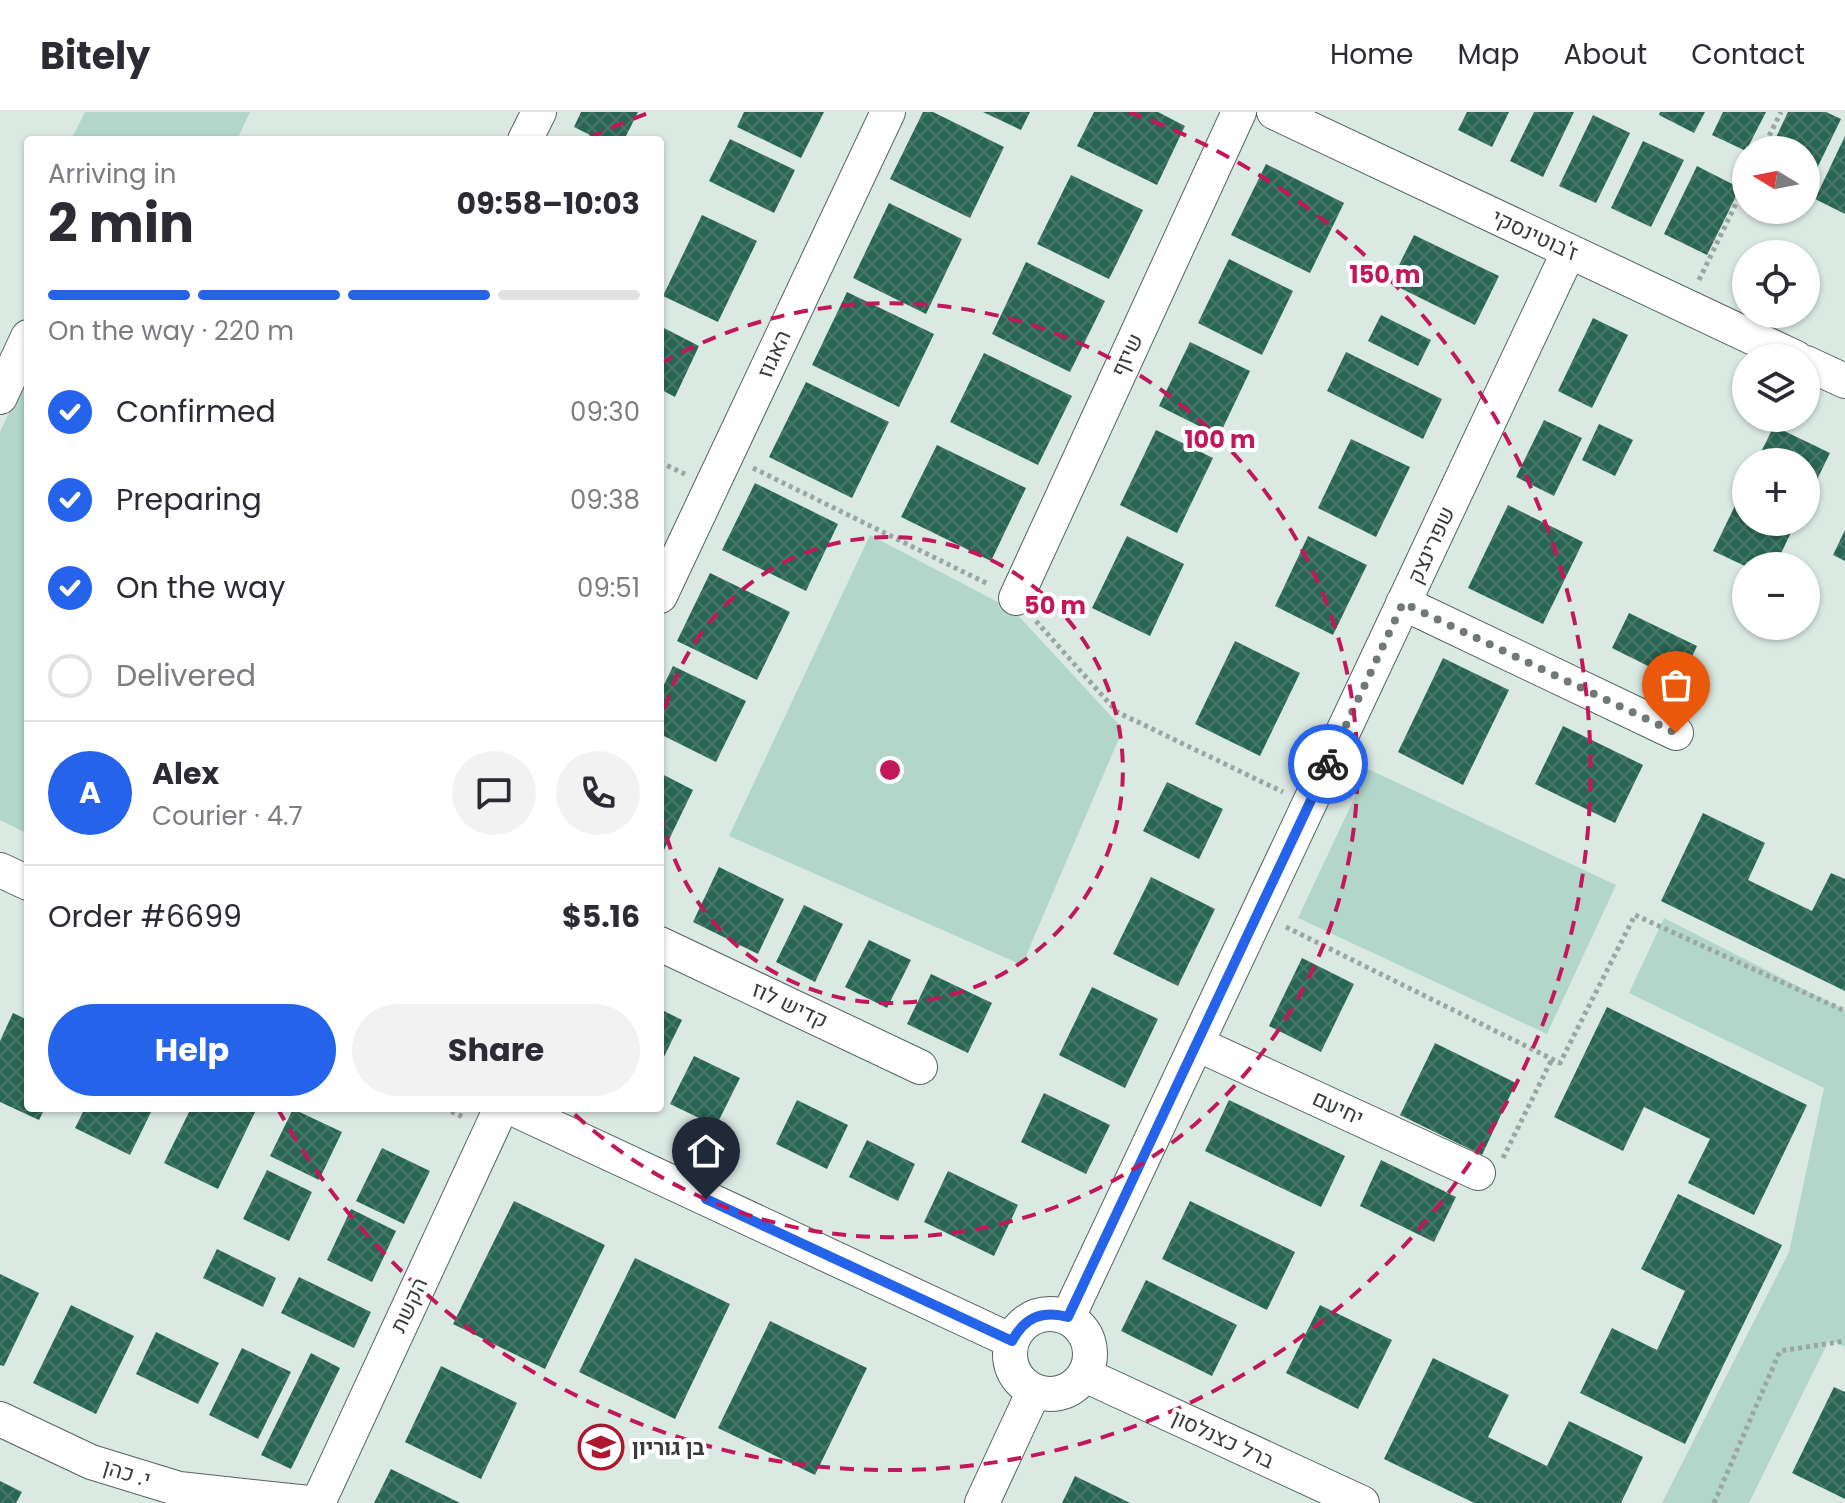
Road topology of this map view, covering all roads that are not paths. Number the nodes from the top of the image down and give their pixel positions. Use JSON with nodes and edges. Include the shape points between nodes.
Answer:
{"nodes":[{"id":1,"x":539,"y":112,"type":"edge"},
{"id":2,"x":888,"y":112,"type":"edge"},
{"id":3,"x":1239,"y":112,"type":"edge"},
{"id":4,"x":1280,"y":113,"type":"edge"},
{"id":5,"x":527,"y":136,"type":"edge"},
{"id":6,"x":1569,"y":251,"type":"junction"},
{"id":7,"x":1766,"y":344,"type":"edge"},
{"id":8,"x":24,"y":346,"type":"edge"},
{"id":9,"x":1820,"y":369,"type":"edge"},
{"id":10,"x":1845,"y":381,"type":"edge"},
{"id":11,"x":0,"y":397,"type":"edge"},
{"id":12,"x":664,"y":588,"type":"edge"},
{"id":13,"x":1016,"y":598,"type":"dead end"},
{"id":14,"x":1403,"y":603,"type":"junction"},
{"id":15,"x":1676,"y":733,"type":"dead end"},
{"id":16,"x":0,"y":870,"type":"edge"},
{"id":17,"x":24,"y":881,"type":"edge"},
{"id":18,"x":664,"y":946,"type":"edge"},
{"id":19,"x":1197,"y":1044,"type":"junction"},
{"id":20,"x":920,"y":1067,"type":"dead end"},
{"id":21,"x":499,"y":1112,"type":"edge"},
{"id":22,"x":521,"y":1112,"type":"edge"},
{"id":23,"x":1489,"y":1170,"type":"road end"},
{"id":24,"x":1068,"y":1317,"type":"junction"},
{"id":25,"x":1012,"y":1341,"type":"junction"},
{"id":26,"x":1085,"y":1375,"type":"junction"},
{"id":27,"x":1034,"y":1391,"type":"junction"},
{"id":28,"x":0,"y":1419,"type":"edge"},
{"id":29,"x":309,"y":1503,"type":"edge"},
{"id":30,"x":318,"y":1503,"type":"edge"},
{"id":31,"x":982,"y":1503,"type":"edge"},
{"id":32,"x":1362,"y":1503,"type":"edge"}],
"edges":[{"from":1,"to":5,"type":"street"},
{"from":2,"to":12,"type":"street","name":"האגוז"},
{"from":3,"to":13,"type":"street","name":"שיזף"},
{"from":4,"to":6,"type":"street","name":"ז'בוטינסקי"},
{"from":6,"to":7,"type":"street","name":"ז'בוטינסקי"},
{"from":6,"to":14,"type":"street","name":"שפרינצק"},
{"from":8,"to":11,"type":"street"},
{"from":9,"to":10,"type":"street"},
{"from":14,"to":15,"type":"street"},
{"from":14,"to":19,"type":"street","name":"שפרינצק"},
{"from":16,"to":17,"type":"street"},
{"from":18,"to":20,"type":"street","name":"קדיש לוז"},
{"from":19,"to":23,"type":"street","name":"יחיעם"},
{"from":19,"to":24,"type":"street","name":"שפרינצק"},
{"from":21,"to":30,"type":"street","name":"הקשת"},
{"from":22,"to":25,"type":"street"},
{"from":24,"to":25,"type":"street","via":[[1041,1314],[1028,1320]]},
{"from":24,"to":26,"type":"street","via":[[1086,1334],[1090,1362]]},
{"from":25,"to":27,"type":"street","via":[[1013,1369]]},
{"from":26,"to":27,"type":"street","via":[[1062,1393]]},
{"from":26,"to":32,"type":"street","name":"ברל כצנלסון"},
{"from":27,"to":31,"type":"street"},
{"from":28,"to":29,"type":"street","name":"י. כהן","via":[[91,1462],[179,1489]]}]}
